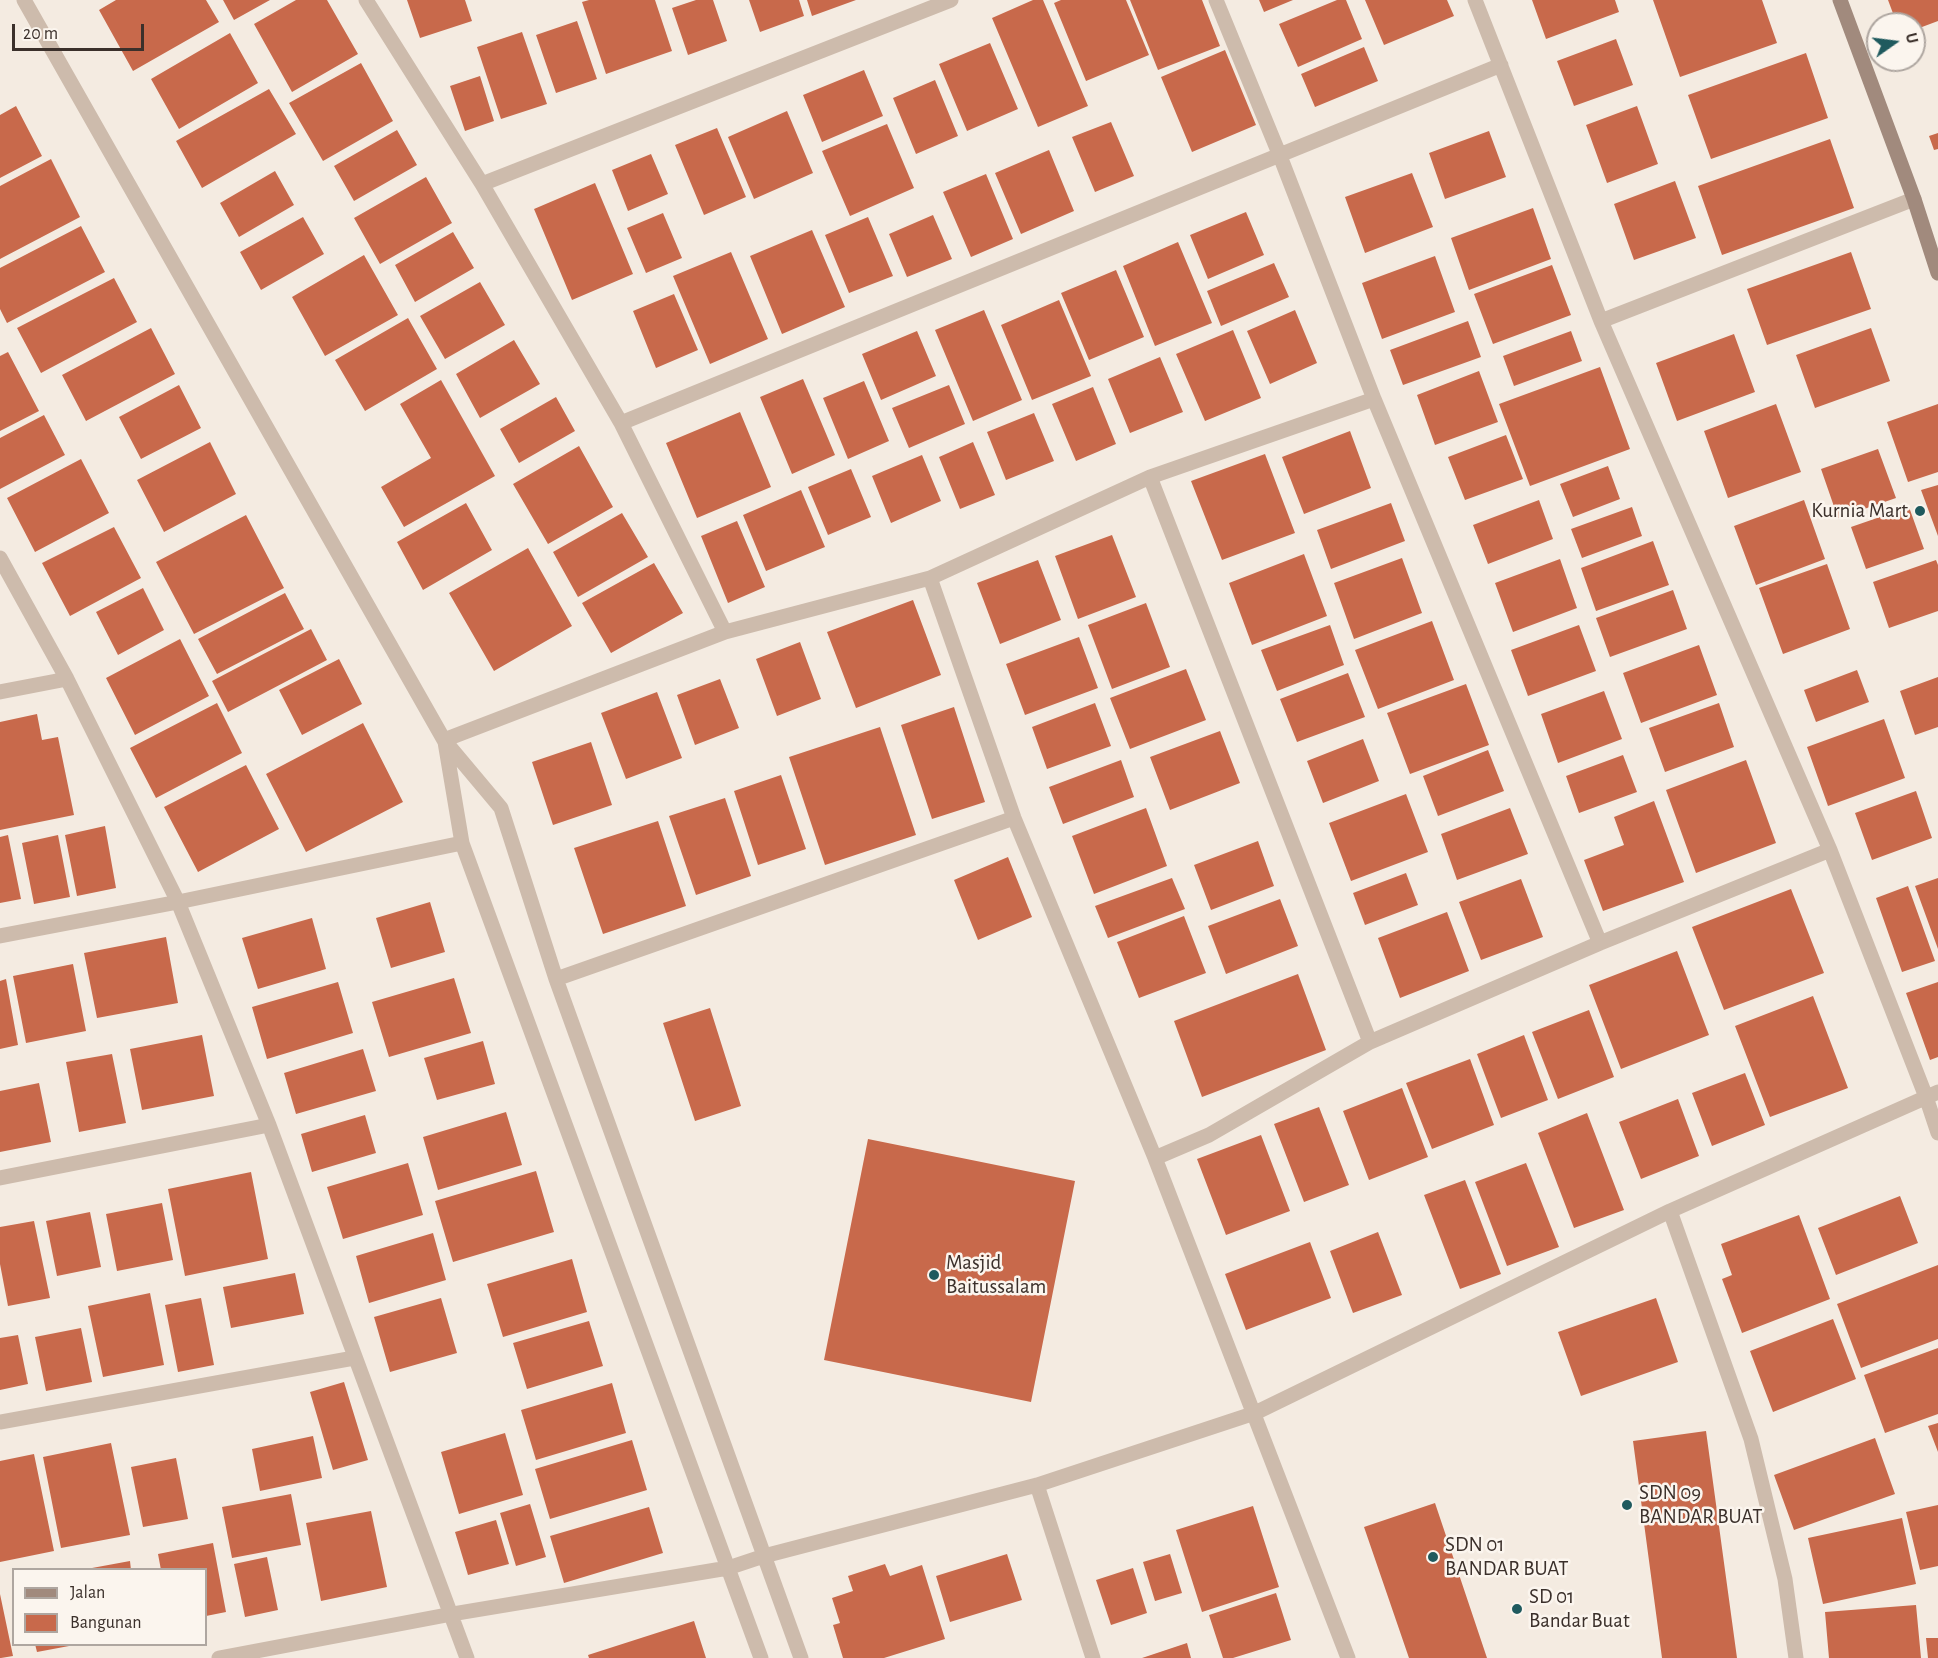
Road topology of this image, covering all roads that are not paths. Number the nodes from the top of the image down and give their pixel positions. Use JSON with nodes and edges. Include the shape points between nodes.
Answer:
{"nodes":[{"id":1,"x":24,"y":0,"type":"edge"},
{"id":2,"x":366,"y":0,"type":"edge"},
{"id":3,"x":951,"y":0,"type":"edge"},
{"id":4,"x":1216,"y":0,"type":"edge"},
{"id":5,"x":1475,"y":0,"type":"edge"},
{"id":6,"x":1840,"y":0,"type":"edge"},
{"id":7,"x":1501,"y":64,"type":"junction"},
{"id":8,"x":1280,"y":156,"type":"junction"},
{"id":9,"x":482,"y":184,"type":"junction"},
{"id":10,"x":1914,"y":199,"type":"junction"},
{"id":11,"x":1938,"y":273,"type":"edge"},
{"id":12,"x":1601,"y":321,"type":"junction"},
{"id":13,"x":1374,"y":399,"type":"junction"},
{"id":14,"x":621,"y":423,"type":"junction"},
{"id":15,"x":1150,"y":477,"type":"junction"},
{"id":16,"x":0,"y":558,"type":"edge"},
{"id":17,"x":930,"y":578,"type":"junction"},
{"id":18,"x":725,"y":632,"type":"junction"},
{"id":19,"x":67,"y":679,"type":"junction"},
{"id":20,"x":0,"y":692,"type":"edge"},
{"id":21,"x":444,"y":740,"type":"junction"},
{"id":22,"x":1014,"y":818,"type":"junction"},
{"id":23,"x":462,"y":843,"type":"junction"},
{"id":24,"x":1830,"y":849,"type":"junction"},
{"id":25,"x":178,"y":902,"type":"junction"},
{"id":26,"x":0,"y":936,"type":"edge"},
{"id":27,"x":1600,"y":943,"type":"junction"},
{"id":28,"x":556,"y":979,"type":"junction"},
{"id":29,"x":1370,"y":1042,"type":"junction"},
{"id":30,"x":1932,"y":1095,"type":"edge"},
{"id":31,"x":269,"y":1125,"type":"junction"},
{"id":32,"x":1938,"y":1133,"type":"edge"},
{"id":33,"x":1155,"y":1158,"type":"junction"},
{"id":34,"x":0,"y":1178,"type":"edge"},
{"id":35,"x":1670,"y":1211,"type":"junction"},
{"id":36,"x":354,"y":1358,"type":"junction"},
{"id":37,"x":1255,"y":1413,"type":"junction"},
{"id":38,"x":0,"y":1422,"type":"edge"},
{"id":39,"x":1037,"y":1485,"type":"junction"},
{"id":40,"x":764,"y":1556,"type":"junction"},
{"id":41,"x":728,"y":1568,"type":"junction"},
{"id":42,"x":452,"y":1614,"type":"junction"},
{"id":43,"x":219,"y":1658,"type":"edge"},
{"id":44,"x":467,"y":1658,"type":"edge"},
{"id":45,"x":761,"y":1658,"type":"edge"},
{"id":46,"x":801,"y":1658,"type":"edge"},
{"id":47,"x":1094,"y":1658,"type":"edge"},
{"id":48,"x":1348,"y":1658,"type":"edge"},
{"id":49,"x":1796,"y":1658,"type":"edge"}],
"edges":[{"from":1,"to":21,"type":"street"},
{"from":2,"to":9,"type":"street"},
{"from":3,"to":9,"type":"street"},
{"from":4,"to":8,"type":"street"},
{"from":5,"to":7,"type":"street"},
{"from":6,"to":10,"type":"street"},
{"from":7,"to":8,"type":"street"},
{"from":7,"to":12,"type":"street"},
{"from":8,"to":13,"type":"street"},
{"from":8,"to":14,"type":"street"},
{"from":9,"to":14,"type":"street"},
{"from":10,"to":11,"type":"street"},
{"from":10,"to":12,"type":"street"},
{"from":12,"to":24,"type":"street"},
{"from":13,"to":15,"type":"street"},
{"from":13,"to":27,"type":"street"},
{"from":14,"to":18,"type":"street"},
{"from":15,"to":17,"type":"street"},
{"from":15,"to":29,"type":"street"},
{"from":16,"to":19,"type":"street"},
{"from":17,"to":18,"type":"street"},
{"from":17,"to":22,"type":"street"},
{"from":18,"to":21,"type":"street"},
{"from":19,"to":20,"type":"street"},
{"from":19,"to":25,"type":"street"},
{"from":21,"to":23,"type":"street"},
{"from":21,"to":28,"type":"street","via":[[501,808]]},
{"from":22,"to":28,"type":"street"},
{"from":22,"to":33,"type":"street"},
{"from":23,"to":25,"type":"street"},
{"from":23,"to":41,"type":"street"},
{"from":24,"to":27,"type":"street"},
{"from":24,"to":30,"type":"street"},
{"from":25,"to":26,"type":"street"},
{"from":25,"to":31,"type":"street"},
{"from":27,"to":29,"type":"street"},
{"from":28,"to":40,"type":"street"},
{"from":29,"to":33,"type":"street","via":[[1209,1135]]},
{"from":30,"to":32,"type":"street"},
{"from":30,"to":35,"type":"street"},
{"from":31,"to":34,"type":"street"},
{"from":31,"to":36,"type":"street"},
{"from":33,"to":37,"type":"street"},
{"from":35,"to":37,"type":"street"},
{"from":35,"to":49,"type":"street","via":[[1750,1439],[1785,1579]]},
{"from":36,"to":38,"type":"street"},
{"from":36,"to":42,"type":"street"},
{"from":37,"to":39,"type":"street"},
{"from":37,"to":48,"type":"street"},
{"from":39,"to":40,"type":"street"},
{"from":39,"to":47,"type":"street"},
{"from":40,"to":41,"type":"street"},
{"from":40,"to":46,"type":"street"},
{"from":41,"to":42,"type":"street"},
{"from":41,"to":45,"type":"street"},
{"from":42,"to":43,"type":"street"},
{"from":42,"to":44,"type":"street"}]}
